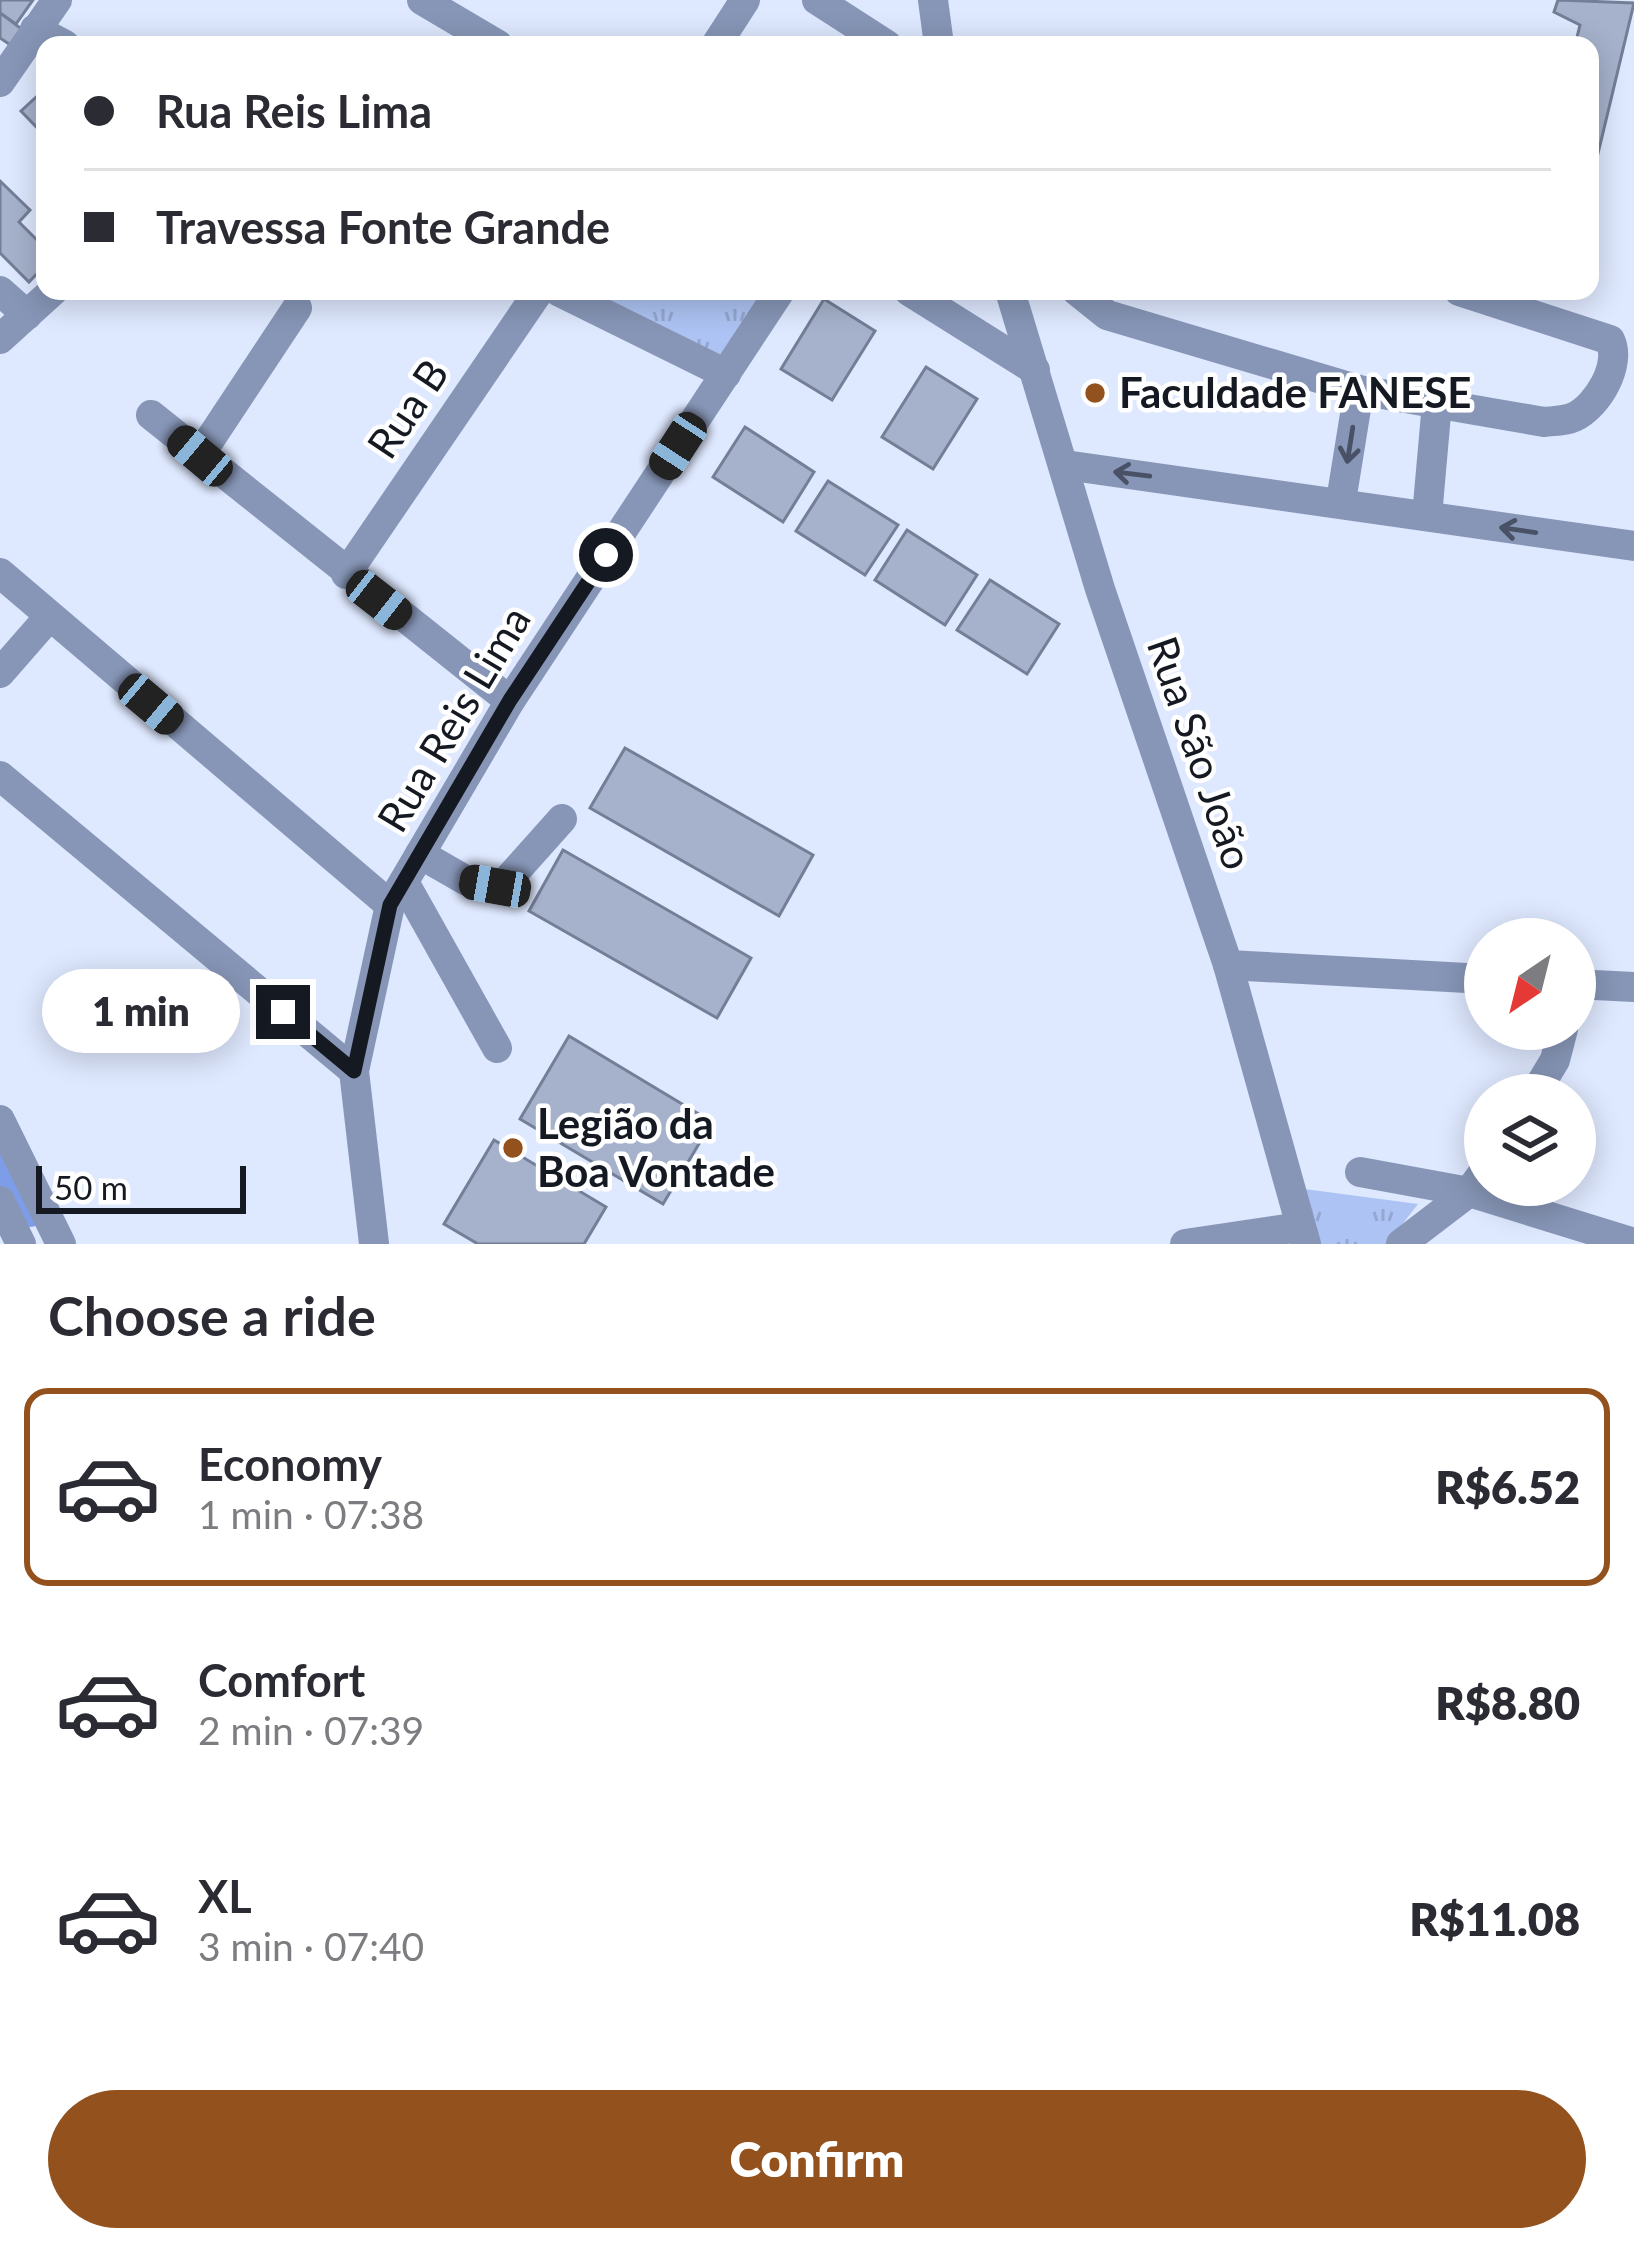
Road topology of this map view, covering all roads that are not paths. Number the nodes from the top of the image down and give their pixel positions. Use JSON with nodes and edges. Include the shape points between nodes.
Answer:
{"nodes":[{"id":1,"x":57,"y":0,"type":"edge"},
{"id":2,"x":422,"y":0,"type":"edge"},
{"id":3,"x":746,"y":0,"type":"edge"},
{"id":4,"x":817,"y":0,"type":"edge"},
{"id":5,"x":933,"y":0,"type":"edge"},
{"id":6,"x":35,"y":29,"type":"junction"},
{"id":7,"x":48,"y":36,"type":"edge"},
{"id":8,"x":483,"y":36,"type":"edge"},
{"id":9,"x":722,"y":36,"type":"edge"},
{"id":10,"x":873,"y":36,"type":"edge"},
{"id":11,"x":938,"y":36,"type":"edge"},
{"id":12,"x":0,"y":82,"type":"edge"},
{"id":13,"x":0,"y":291,"type":"edge"},
{"id":14,"x":43,"y":300,"type":"edge"},
{"id":15,"x":533,"y":300,"type":"edge"},
{"id":16,"x":774,"y":300,"type":"edge"},
{"id":17,"x":923,"y":300,"type":"edge"},
{"id":18,"x":1013,"y":300,"type":"edge"},
{"id":19,"x":1088,"y":300,"type":"edge"},
{"id":20,"x":1489,"y":300,"type":"edge"},
{"id":21,"x":605,"y":302,"type":"edge"},
{"id":22,"x":297,"y":308,"type":"dead end"},
{"id":23,"x":27,"y":315,"type":"junction"},
{"id":24,"x":0,"y":339,"type":"edge"},
{"id":25,"x":1035,"y":370,"type":"junction"},
{"id":26,"x":726,"y":374,"type":"junction"},
{"id":27,"x":1359,"y":390,"type":"junction"},
{"id":28,"x":1436,"y":404,"type":"junction"},
{"id":29,"x":151,"y":415,"type":"dead end"},
{"id":30,"x":200,"y":456,"type":"junction"},
{"id":31,"x":1065,"y":465,"type":"junction"},
{"id":32,"x":1341,"y":501,"type":"junction"},
{"id":33,"x":1427,"y":516,"type":"junction"},
{"id":34,"x":1634,"y":547,"type":"edge"},
{"id":35,"x":0,"y":573,"type":"edge"},
{"id":36,"x":346,"y":574,"type":"junction"},
{"id":37,"x":48,"y":618,"type":"junction"},
{"id":38,"x":0,"y":673,"type":"edge"},
{"id":39,"x":510,"y":700,"type":"junction"},
{"id":40,"x":0,"y":776,"type":"edge"},
{"id":41,"x":562,"y":819,"type":"dead end"},
{"id":42,"x":420,"y":854,"type":"junction"},
{"id":43,"x":397,"y":894,"type":"junction"},
{"id":44,"x":1228,"y":965,"type":"junction"},
{"id":45,"x":1464,"y":978,"type":"edge"},
{"id":46,"x":1596,"y":985,"type":"edge"},
{"id":47,"x":1634,"y":987,"type":"edge"},
{"id":48,"x":497,"y":1048,"type":"dead end"},
{"id":49,"x":354,"y":1071,"type":"junction"},
{"id":50,"x":0,"y":1120,"type":"edge"},
{"id":51,"x":1360,"y":1172,"type":"dead end"},
{"id":52,"x":1464,"y":1180,"type":"edge"},
{"id":53,"x":1464,"y":1192,"type":"edge"},
{"id":54,"x":0,"y":1201,"type":"edge"},
{"id":55,"x":1540,"y":1206,"type":"edge"},
{"id":56,"x":1303,"y":1235,"type":"edge"},
{"id":57,"x":1634,"y":1243,"type":"edge"},
{"id":58,"x":21,"y":1244,"type":"edge"},
{"id":59,"x":61,"y":1244,"type":"edge"},
{"id":60,"x":374,"y":1244,"type":"edge"},
{"id":61,"x":1185,"y":1244,"type":"edge"},
{"id":62,"x":1401,"y":1244,"type":"edge"}],
"edges":[{"from":1,"to":6,"type":"street"},
{"from":2,"to":8,"type":"street"},
{"from":3,"to":9,"type":"street"},
{"from":4,"to":10,"type":"street"},
{"from":5,"to":11,"type":"street"},
{"from":6,"to":7,"type":"street"},
{"from":6,"to":12,"type":"street"},
{"from":13,"to":23,"type":"street"},
{"from":14,"to":23,"type":"street"},
{"from":15,"to":36,"type":"street","name":"Rua B"},
{"from":16,"to":26,"type":"street","name":"Rua Reis Lima"},
{"from":17,"to":25,"type":"street"},
{"from":18,"to":25,"type":"street","name":"Rua São João"},
{"from":19,"to":27,"type":"street","via":[[1107,315]]},
{"from":20,"to":28,"type":"street","via":[[1613,343],[1601,391],[1574,417],[1544,422]]},
{"from":21,"to":26,"type":"street"},
{"from":22,"to":30,"type":"street"},
{"from":23,"to":24,"type":"street"},
{"from":25,"to":31,"type":"street","name":"Rua São João"},
{"from":26,"to":39,"type":"street","name":"Rua Reis Lima"},
{"from":27,"to":28,"type":"street"},
{"from":27,"to":32,"type":"street","one_way":true},
{"from":28,"to":33,"type":"street"},
{"from":29,"to":30,"type":"street"},
{"from":30,"to":36,"type":"street"},
{"from":32,"to":31,"type":"street","one_way":true},
{"from":31,"to":44,"type":"street","name":"Rua São João"},
{"from":32,"to":33,"type":"street"},
{"from":34,"to":33,"type":"street","one_way":true},
{"from":35,"to":37,"type":"street"},
{"from":36,"to":39,"type":"street"},
{"from":37,"to":38,"type":"street"},
{"from":37,"to":43,"type":"street"},
{"from":39,"to":42,"type":"street","name":"Rua Reis Lima"},
{"from":40,"to":49,"type":"street"},
{"from":41,"to":42,"type":"street","via":[[504,884],[466,881]]},
{"from":42,"to":43,"type":"street","name":"Rua Reis Lima"},
{"from":43,"to":48,"type":"street"},
{"from":43,"to":49,"type":"street","name":"Rua Reis Lima"},
{"from":44,"to":45,"type":"street"},
{"from":44,"to":56,"type":"street","name":"Rua São João"},
{"from":46,"to":47,"type":"street"},
{"from":49,"to":60,"type":"street","name":"Rua Reis Lima"},
{"from":50,"to":59,"type":"street"},
{"from":51,"to":52,"type":"street"},
{"from":53,"to":62,"type":"street"},
{"from":54,"to":58,"type":"street"},
{"from":55,"to":57,"type":"street"},
{"from":56,"to":61,"type":"street"}]}
